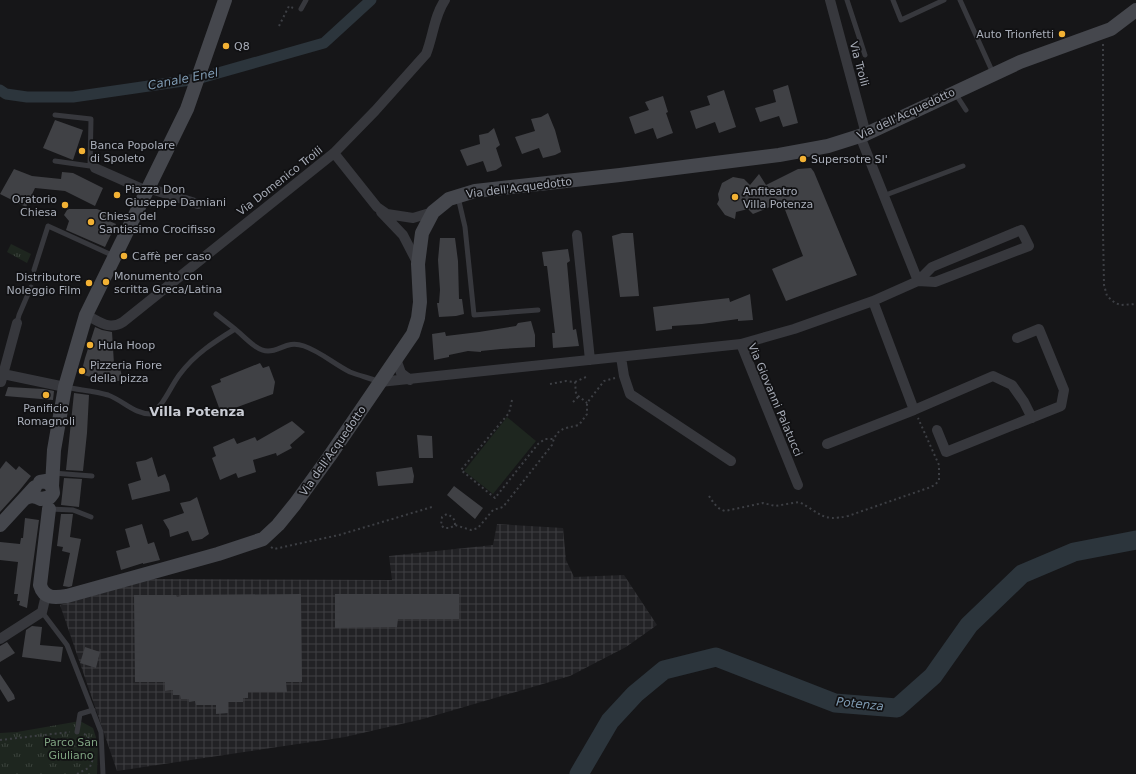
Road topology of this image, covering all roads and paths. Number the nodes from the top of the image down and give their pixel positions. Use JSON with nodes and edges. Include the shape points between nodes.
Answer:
{"nodes":[{"id":1,"x":226,"y":0,"type":"edge"},
{"id":2,"x":306,"y":0,"type":"edge"},
{"id":3,"x":445,"y":0,"type":"edge"},
{"id":4,"x":830,"y":0,"type":"edge"},
{"id":5,"x":847,"y":0,"type":"edge"},
{"id":6,"x":893,"y":0,"type":"edge"},
{"id":7,"x":944,"y":0,"type":"edge"},
{"id":8,"x":960,"y":0,"type":"edge"},
{"id":9,"x":299,"y":10,"type":"joint"},
{"id":10,"x":1136,"y":10,"type":"edge"},
{"id":11,"x":279,"y":26,"type":"dead end"},
{"id":12,"x":1100,"y":34,"type":"junction"},
{"id":13,"x":865,"y":55,"type":"dead end"},
{"id":14,"x":994,"y":74,"type":"junction"},
{"id":15,"x":954,"y":92,"type":"junction"},
{"id":16,"x":966,"y":110,"type":"dead end"},
{"id":17,"x":55,"y":115,"type":"dead end"},
{"id":18,"x":863,"y":135,"type":"junction"},
{"id":19,"x":334,"y":153,"type":"junction"},
{"id":20,"x":55,"y":161,"type":"dead end"},
{"id":21,"x":962,"y":166,"type":"dead end"},
{"id":22,"x":92,"y":167,"type":"junction"},
{"id":23,"x":148,"y":190,"type":"junction"},
{"id":24,"x":458,"y":196,"type":"junction"},
{"id":25,"x":884,"y":196,"type":"junction"},
{"id":26,"x":198,"y":204,"type":"dead end"},
{"id":27,"x":377,"y":207,"type":"junction"},
{"id":28,"x":433,"y":212,"type":"junction"},
{"id":29,"x":577,"y":235,"type":"dead end"},
{"id":30,"x":115,"y":257,"type":"junction"},
{"id":31,"x":418,"y":264,"type":"junction"},
{"id":32,"x":34,"y":270,"type":"dead end"},
{"id":33,"x":918,"y":282,"type":"junction"},
{"id":34,"x":31,"y":287,"type":"dead end"},
{"id":35,"x":873,"y":301,"type":"junction"},
{"id":36,"x":1136,"y":304,"type":"edge"},
{"id":37,"x":538,"y":310,"type":"dead end"},
{"id":38,"x":216,"y":314,"type":"dead end"},
{"id":39,"x":86,"y":315,"type":"junction"},
{"id":40,"x":16,"y":324,"type":"joint"},
{"id":41,"x":235,"y":329,"type":"junction"},
{"id":42,"x":1018,"y":338,"type":"dead end"},
{"id":43,"x":741,"y":344,"type":"junction"},
{"id":44,"x":621,"y":357,"type":"junction"},
{"id":45,"x":396,"y":359,"type":"junction"},
{"id":46,"x":590,"y":360,"type":"junction"},
{"id":47,"x":624,"y":376,"type":"junction"},
{"id":48,"x":586,"y":377,"type":"dead end"},
{"id":49,"x":410,"y":380,"type":"junction"},
{"id":50,"x":1,"y":381,"type":"edge"},
{"id":51,"x":380,"y":382,"type":"junction"},
{"id":52,"x":575,"y":382,"type":"junction"},
{"id":53,"x":550,"y":384,"type":"dead end"},
{"id":54,"x":65,"y":387,"type":"junction"},
{"id":55,"x":578,"y":397,"type":"junction"},
{"id":56,"x":512,"y":400,"type":"dead end"},
{"id":57,"x":573,"y":402,"type":"dead end"},
{"id":58,"x":587,"y":403,"type":"junction"},
{"id":59,"x":914,"y":410,"type":"junction"},
{"id":60,"x":1032,"y":418,"type":"junction"},
{"id":61,"x":937,"y":430,"type":"dead end"},
{"id":62,"x":554,"y":439,"type":"junction"},
{"id":63,"x":827,"y":444,"type":"dead end"},
{"id":64,"x":731,"y":460,"type":"dead end"},
{"id":65,"x":92,"y":476,"type":"dead end"},
{"id":66,"x":798,"y":485,"type":"dead end"},
{"id":67,"x":42,"y":492,"type":"junction"},
{"id":68,"x":709,"y":496,"type":"dead end"},
{"id":69,"x":432,"y":507,"type":"dead end"},
{"id":70,"x":91,"y":517,"type":"dead end"},
{"id":71,"x":0,"y":524,"type":"edge"},
{"id":72,"x":456,"y":525,"type":"junction"},
{"id":73,"x":263,"y":539,"type":"junction"},
{"id":74,"x":46,"y":595,"type":"junction"},
{"id":75,"x":42,"y":612,"type":"junction"},
{"id":76,"x":0,"y":637,"type":"edge"},
{"id":77,"x":92,"y":710,"type":"junction"},
{"id":78,"x":77,"y":732,"type":"junction"},
{"id":79,"x":0,"y":740,"type":"edge"},
{"id":80,"x":94,"y":749,"type":"dead end"},
{"id":81,"x":94,"y":755,"type":"dead end"},
{"id":82,"x":77,"y":774,"type":"edge"},
{"id":83,"x":103,"y":774,"type":"edge"}],
"edges":[{"from":1,"to":23,"type":"street","via":[[187,109]]},
{"from":2,"to":9,"type":"lane"},
{"from":3,"to":19,"type":"street","name":"Via Domenico Troili","via":[[438,12],[426,54],[375,112]]},
{"from":4,"to":18,"type":"street","name":"Via Troili"},
{"from":5,"to":13,"type":"lane"},
{"from":6,"to":7,"type":"lane","via":[[902,20]]},
{"from":8,"to":14,"type":"lane"},
{"from":9,"to":11,"type":"path","via":[[289,6]]},
{"from":10,"to":12,"type":"street","name":"Via dell'Acquedotto"},
{"from":12,"to":14,"type":"street","name":"Via dell'Acquedotto","via":[[1020,62]]},
{"from":12,"to":36,"type":"path","via":[[1104,51],[1104,285],[1108,296],[1115,303]]},
{"from":14,"to":15,"type":"street","name":"Via dell'Acquedotto"},
{"from":15,"to":16,"type":"lane"},
{"from":15,"to":18,"type":"street","name":"Via dell'Acquedotto"},
{"from":17,"to":22,"type":"lane","via":[[91,119]]},
{"from":18,"to":24,"type":"street","name":"Via dell'Acquedotto","via":[[828,146],[778,155],[475,191]]},
{"from":18,"to":25,"type":"street","name":"Via Troili"},
{"from":19,"to":27,"type":"street"},
{"from":19,"to":39,"type":"street","name":"Via Domenico Troili","via":[[123,322],[112,327]]},
{"from":20,"to":22,"type":"lane"},
{"from":21,"to":25,"type":"lane"},
{"from":22,"to":23,"type":"street"},
{"from":23,"to":26,"type":"street"},
{"from":23,"to":30,"type":"street"},
{"from":24,"to":28,"type":"street","name":"Via dell'Acquedotto","via":[[449,199]]},
{"from":24,"to":37,"type":"lane","via":[[465,227],[474,316]]},
{"from":25,"to":33,"type":"street","name":"Via Troili"},
{"from":27,"to":28,"type":"street","via":[[387,214],[413,218]]},
{"from":27,"to":31,"type":"street","via":[[403,235]]},
{"from":28,"to":31,"type":"street","name":"Via dell'Acquedotto","via":[[422,234]]},
{"from":29,"to":46,"type":"street"},
{"from":30,"to":32,"type":"lane","via":[[48,226]]},
{"from":30,"to":39,"type":"street"},
{"from":31,"to":45,"type":"street","name":"Via dell'Acquedotto","via":[[418,318],[413,334]]},
{"from":33,"to":33,"type":"street","via":[[932,267],[1021,230],[1029,246],[935,282]]},
{"from":33,"to":35,"type":"street"},
{"from":34,"to":40,"type":"lane"},
{"from":35,"to":43,"type":"street","via":[[794,329]]},
{"from":35,"to":59,"type":"street"},
{"from":38,"to":41,"type":"lane"},
{"from":39,"to":54,"type":"street"},
{"from":40,"to":50,"type":"street"},
{"from":41,"to":51,"type":"lane","via":[[259,348],[268,351],[293,344],[303,346],[351,372]]},
{"from":41,"to":54,"type":"lane","via":[[194,356],[151,414],[136,412],[108,396]]},
{"from":42,"to":60,"type":"street","via":[[1039,329],[1064,390],[1061,406]]},
{"from":43,"to":44,"type":"street","name":"Via Giovanni Palatucci"},
{"from":43,"to":66,"type":"street","name":"Via Giovanni Palatucci"},
{"from":44,"to":46,"type":"street","name":"Via Giovanni Palatucci"},
{"from":44,"to":47,"type":"street"},
{"from":45,"to":49,"type":"street","via":[[401,373]]},
{"from":45,"to":51,"type":"street","name":"Via dell'Acquedotto"},
{"from":46,"to":49,"type":"street","name":"Via Giovanni Palatucci"},
{"from":47,"to":58,"type":"path","via":[[604,382]]},
{"from":47,"to":64,"type":"street","via":[[630,394]]},
{"from":48,"to":52,"type":"path"},
{"from":49,"to":51,"type":"street","name":"Via Giovanni Palatucci"},
{"from":50,"to":54,"type":"street"},
{"from":51,"to":73,"type":"street","name":"Via dell'Acquedotto","via":[[295,504]]},
{"from":52,"to":53,"type":"path"},
{"from":52,"to":55,"type":"path"},
{"from":54,"to":67,"type":"street","via":[[54,450]]},
{"from":55,"to":57,"type":"path"},
{"from":55,"to":58,"type":"path"},
{"from":56,"to":62,"type":"path","via":[[509,413],[461,470],[495,498],[538,444],[545,438]]},
{"from":58,"to":62,"type":"path","via":[[587,414],[580,425],[561,430]]},
{"from":59,"to":60,"type":"street","via":[[994,376],[1012,386]]},
{"from":59,"to":63,"type":"street"},
{"from":59,"to":68,"type":"path","via":[[939,465],[939,480],[928,488],[836,518],[821,516],[799,502],[775,506],[763,503],[725,511],[714,504]]},
{"from":60,"to":61,"type":"street","via":[[946,452]]},
{"from":62,"to":72,"type":"path","via":[[542,459],[502,507],[493,510],[478,528],[471,530]]},
{"from":65,"to":67,"type":"lane"},
{"from":67,"to":70,"type":"lane"},
{"from":67,"to":71,"type":"street"},
{"from":67,"to":74,"type":"street","via":[[40,586]]},
{"from":69,"to":73,"type":"path","via":[[274,550]]},
{"from":72,"to":72,"type":"path","via":[[444,528],[441,525],[442,517],[447,514]]},
{"from":73,"to":74,"type":"street","name":"Via dell'Acquedotto","via":[[67,596],[53,598]]},
{"from":74,"to":75,"type":"street"},
{"from":75,"to":76,"type":"street"},
{"from":75,"to":77,"type":"lane","via":[[67,645]]},
{"from":77,"to":78,"type":"lane","via":[[80,714]]},
{"from":77,"to":83,"type":"lane","via":[[101,732]]},
{"from":78,"to":79,"type":"path"},
{"from":78,"to":80,"type":"path","via":[[86,735]]},
{"from":81,"to":82,"type":"path","via":[[90,767]]}]}
